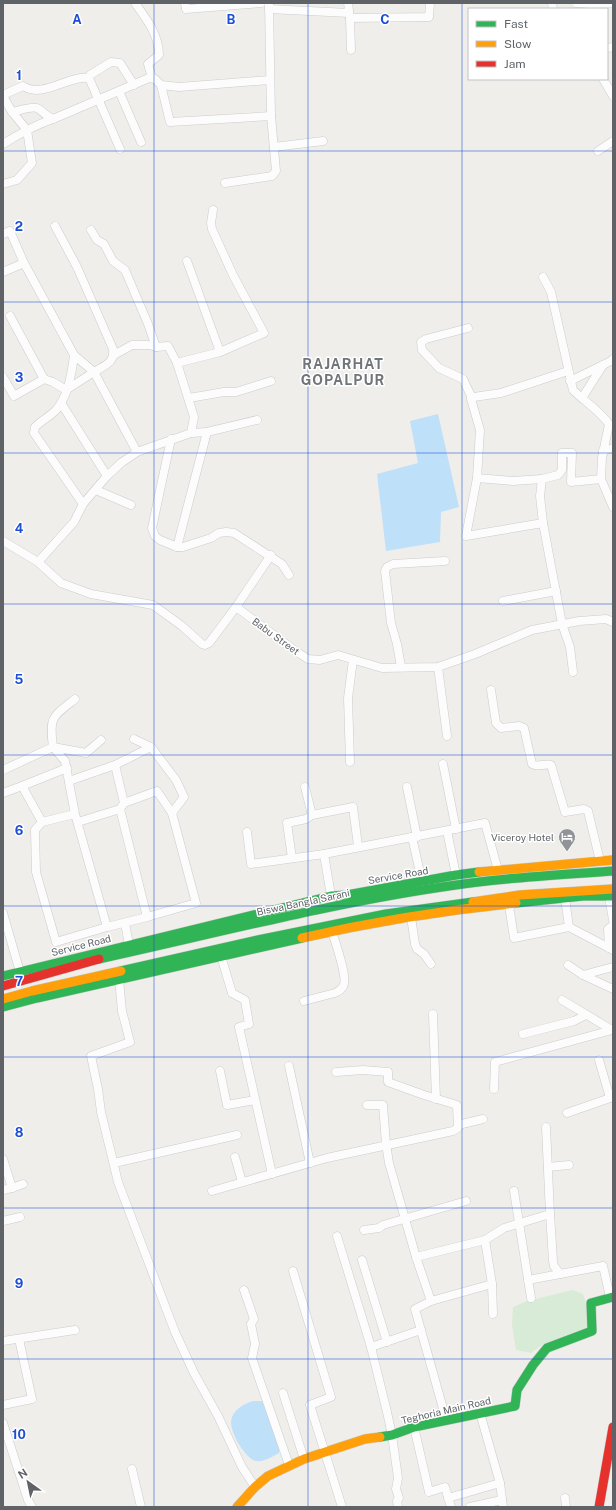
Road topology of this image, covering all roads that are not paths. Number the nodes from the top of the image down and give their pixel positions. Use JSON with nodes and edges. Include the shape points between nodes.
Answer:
{"nodes":[{"id":1,"x":134,"y":3,"type":"edge"},
{"id":2,"x":185,"y":3,"type":"edge"},
{"id":3,"x":261,"y":3,"type":"edge"},
{"id":4,"x":348,"y":3,"type":"edge"},
{"id":5,"x":430,"y":3,"type":"edge"},
{"id":6,"x":576,"y":3,"type":"edge"},
{"id":7,"x":610,"y":3,"type":"edge"},
{"id":8,"x":269,"y":6,"type":"edge"},
{"id":9,"x":350,"y":16,"type":"junction"},
{"id":10,"x":351,"y":50,"type":"dead end"},
{"id":11,"x":89,"y":78,"type":"junction"},
{"id":12,"x":152,"y":78,"type":"junction"},
{"id":13,"x":270,"y":80,"type":"junction"},
{"id":14,"x":604,"y":80,"type":"edge"},
{"id":15,"x":134,"y":85,"type":"junction"},
{"id":16,"x":161,"y":85,"type":"junction"},
{"id":17,"x":119,"y":91,"type":"junction"},
{"id":18,"x":3,"y":95,"type":"edge"},
{"id":19,"x":613,"y":96,"type":"edge"},
{"id":20,"x":100,"y":100,"type":"junction"},
{"id":21,"x":12,"y":112,"type":"junction"},
{"id":22,"x":271,"y":116,"type":"junction"},
{"id":23,"x":53,"y":119,"type":"junction"},
{"id":24,"x":27,"y":130,"type":"junction"},
{"id":25,"x":323,"y":141,"type":"dead end"},
{"id":26,"x":141,"y":142,"type":"dead end"},
{"id":27,"x":613,"y":142,"type":"edge"},
{"id":28,"x":3,"y":144,"type":"edge"},
{"id":29,"x":274,"y":147,"type":"junction"},
{"id":30,"x":120,"y":149,"type":"dead end"},
{"id":31,"x":598,"y":151,"type":"dead end"},
{"id":32,"x":224,"y":183,"type":"dead end"},
{"id":33,"x":3,"y":184,"type":"edge"},
{"id":34,"x":213,"y":210,"type":"dead end"},
{"id":35,"x":55,"y":226,"type":"dead end"},
{"id":36,"x":91,"y":230,"type":"dead end"},
{"id":37,"x":3,"y":234,"type":"edge"},
{"id":38,"x":188,"y":261,"type":"dead end"},
{"id":39,"x":24,"y":263,"type":"junction"},
{"id":40,"x":3,"y":272,"type":"edge"},
{"id":41,"x":543,"y":277,"type":"dead end"},
{"id":42,"x":10,"y":316,"type":"dead end"},
{"id":43,"x":468,"y":328,"type":"dead end"},
{"id":44,"x":156,"y":347,"type":"junction"},
{"id":45,"x":220,"y":352,"type":"junction"},
{"id":46,"x":74,"y":355,"type":"junction"},
{"id":47,"x":114,"y":355,"type":"junction"},
{"id":48,"x":613,"y":359,"type":"edge"},
{"id":49,"x":177,"y":363,"type":"junction"},
{"id":50,"x":603,"y":365,"type":"junction"},
{"id":51,"x":568,"y":371,"type":"junction"},
{"id":52,"x":94,"y":372,"type":"junction"},
{"id":53,"x":3,"y":377,"type":"edge"},
{"id":54,"x":44,"y":379,"type":"junction"},
{"id":55,"x":271,"y":381,"type":"dead end"},
{"id":56,"x":570,"y":381,"type":"junction"},
{"id":57,"x":66,"y":390,"type":"junction"},
{"id":58,"x":188,"y":398,"type":"junction"},
{"id":59,"x":472,"y":398,"type":"junction"},
{"id":60,"x":582,"y":398,"type":"junction"},
{"id":61,"x":61,"y":403,"type":"junction"},
{"id":62,"x":257,"y":420,"type":"dead end"},
{"id":63,"x":611,"y":421,"type":"edge"},
{"id":64,"x":208,"y":432,"type":"junction"},
{"id":65,"x":191,"y":433,"type":"junction"},
{"id":66,"x":171,"y":439,"type":"junction"},
{"id":67,"x":613,"y":448,"type":"edge"},
{"id":68,"x":603,"y":451,"type":"junction"},
{"id":69,"x":137,"y":452,"type":"junction"},
{"id":70,"x":107,"y":476,"type":"junction"},
{"id":71,"x":477,"y":478,"type":"junction"},
{"id":72,"x":542,"y":479,"type":"junction"},
{"id":73,"x":601,"y":479,"type":"junction"},
{"id":74,"x":96,"y":490,"type":"junction"},
{"id":75,"x":83,"y":504,"type":"junction"},
{"id":76,"x":131,"y":505,"type":"dead end"},
{"id":77,"x":613,"y":506,"type":"edge"},
{"id":78,"x":544,"y":523,"type":"junction"},
{"id":79,"x":3,"y":541,"type":"edge"},
{"id":80,"x":177,"y":547,"type":"junction"},
{"id":81,"x":271,"y":556,"type":"junction"},
{"id":82,"x":445,"y":561,"type":"dead end"},
{"id":83,"x":38,"y":562,"type":"junction"},
{"id":84,"x":288,"y":575,"type":"dead end"},
{"id":85,"x":556,"y":591,"type":"junction"},
{"id":86,"x":503,"y":601,"type":"dead end"},
{"id":87,"x":236,"y":606,"type":"junction"},
{"id":88,"x":613,"y":622,"type":"edge"},
{"id":89,"x":562,"y":624,"type":"junction"},
{"id":90,"x":353,"y":660,"type":"junction"},
{"id":91,"x":401,"y":667,"type":"junction"},
{"id":92,"x":438,"y":667,"type":"junction"},
{"id":93,"x":573,"y":672,"type":"dead end"},
{"id":94,"x":491,"y":690,"type":"dead end"},
{"id":95,"x":75,"y":699,"type":"dead end"},
{"id":96,"x":447,"y":736,"type":"dead end"},
{"id":97,"x":134,"y":739,"type":"dead end"},
{"id":98,"x":101,"y":740,"type":"dead end"},
{"id":99,"x":53,"y":747,"type":"junction"},
{"id":100,"x":151,"y":747,"type":"junction"},
{"id":101,"x":350,"y":762,"type":"dead end"},
{"id":102,"x":443,"y":764,"type":"dead end"},
{"id":103,"x":115,"y":765,"type":"junction"},
{"id":104,"x":67,"y":768,"type":"junction"},
{"id":105,"x":3,"y":770,"type":"edge"},
{"id":106,"x":69,"y":781,"type":"junction"},
{"id":107,"x":22,"y":786,"type":"junction"},
{"id":108,"x":305,"y":787,"type":"dead end"},
{"id":109,"x":407,"y":787,"type":"dead end"},
{"id":110,"x":3,"y":793,"type":"edge"},
{"id":111,"x":122,"y":806,"type":"junction"},
{"id":112,"x":172,"y":813,"type":"junction"},
{"id":113,"x":312,"y":815,"type":"junction"},
{"id":114,"x":76,"y":818,"type":"junction"},
{"id":115,"x":42,"y":822,"type":"junction"},
{"id":116,"x":456,"y":828,"type":"junction"},
{"id":117,"x":447,"y":831,"type":"junction"},
{"id":118,"x":247,"y":832,"type":"dead end"},
{"id":119,"x":415,"y":837,"type":"junction"},
{"id":120,"x":358,"y":846,"type":"junction"},
{"id":121,"x":324,"y":854,"type":"junction"},
{"id":122,"x":292,"y":858,"type":"junction"},
{"id":123,"x":613,"y":860,"type":"edge"},
{"id":124,"x":600,"y":861,"type":"junction"},
{"id":125,"x":498,"y":870,"type":"junction"},
{"id":126,"x":613,"y":871,"type":"edge"},
{"id":127,"x":456,"y":876,"type":"junction"},
{"id":128,"x":422,"y":882,"type":"junction"},
{"id":129,"x":612,"y":893,"type":"edge"},
{"id":130,"x":327,"y":898,"type":"junction"},
{"id":131,"x":564,"y":898,"type":"junction"},
{"id":132,"x":508,"y":900,"type":"junction"},
{"id":133,"x":331,"y":906,"type":"junction"},
{"id":134,"x":3,"y":914,"type":"edge"},
{"id":135,"x":147,"y":917,"type":"junction"},
{"id":136,"x":411,"y":917,"type":"junction"},
{"id":137,"x":387,"y":918,"type":"junction"},
{"id":138,"x":613,"y":920,"type":"edge"},
{"id":139,"x":125,"y":923,"type":"junction"},
{"id":140,"x":613,"y":925,"type":"edge"},
{"id":141,"x":107,"y":927,"type":"junction"},
{"id":142,"x":569,"y":927,"type":"junction"},
{"id":143,"x":332,"y":931,"type":"junction"},
{"id":144,"x":129,"y":945,"type":"junction"},
{"id":145,"x":611,"y":949,"type":"edge"},
{"id":146,"x":221,"y":956,"type":"junction"},
{"id":147,"x":431,"y":964,"type":"dead end"},
{"id":148,"x":568,"y":965,"type":"dead end"},
{"id":149,"x":613,"y":967,"type":"edge"},
{"id":150,"x":20,"y":972,"type":"junction"},
{"id":151,"x":583,"y":975,"type":"junction"},
{"id":152,"x":3,"y":976,"type":"edge"},
{"id":153,"x":119,"y":979,"type":"junction"},
{"id":154,"x":3,"y":986,"type":"edge"},
{"id":155,"x":66,"y":988,"type":"junction"},
{"id":156,"x":613,"y":989,"type":"edge"},
{"id":157,"x":3,"y":999,"type":"edge"},
{"id":158,"x":562,"y":1000,"type":"dead end"},
{"id":159,"x":304,"y":1001,"type":"dead end"},
{"id":160,"x":3,"y":1007,"type":"edge"},
{"id":161,"x":434,"y":1014,"type":"dead end"},
{"id":162,"x":586,"y":1014,"type":"junction"},
{"id":163,"x":612,"y":1029,"type":"edge"},
{"id":164,"x":523,"y":1034,"type":"dead end"},
{"id":165,"x":600,"y":1060,"type":"dead end"},
{"id":166,"x":289,"y":1066,"type":"dead end"},
{"id":167,"x":220,"y":1071,"type":"dead end"},
{"id":168,"x":336,"y":1072,"type":"dead end"},
{"id":169,"x":494,"y":1089,"type":"dead end"},
{"id":170,"x":611,"y":1097,"type":"edge"},
{"id":171,"x":436,"y":1099,"type":"junction"},
{"id":172,"x":255,"y":1100,"type":"junction"},
{"id":173,"x":367,"y":1105,"type":"dead end"},
{"id":174,"x":567,"y":1113,"type":"dead end"},
{"id":175,"x":483,"y":1119,"type":"dead end"},
{"id":176,"x":458,"y":1125,"type":"junction"},
{"id":177,"x":546,"y":1127,"type":"dead end"},
{"id":178,"x":237,"y":1135,"type":"dead end"},
{"id":179,"x":386,"y":1144,"type":"junction"},
{"id":180,"x":235,"y":1157,"type":"dead end"},
{"id":181,"x":3,"y":1159,"type":"edge"},
{"id":182,"x":310,"y":1163,"type":"junction"},
{"id":183,"x":114,"y":1164,"type":"junction"},
{"id":184,"x":569,"y":1165,"type":"dead end"},
{"id":185,"x":548,"y":1167,"type":"junction"},
{"id":186,"x":272,"y":1174,"type":"junction"},
{"id":187,"x":242,"y":1182,"type":"junction"},
{"id":188,"x":23,"y":1184,"type":"dead end"},
{"id":189,"x":12,"y":1188,"type":"junction"},
{"id":190,"x":3,"y":1190,"type":"edge"},
{"id":191,"x":212,"y":1191,"type":"dead end"},
{"id":192,"x":514,"y":1191,"type":"dead end"},
{"id":193,"x":466,"y":1201,"type":"dead end"},
{"id":194,"x":550,"y":1214,"type":"junction"},
{"id":195,"x":20,"y":1218,"type":"dead end"},
{"id":196,"x":406,"y":1219,"type":"junction"},
{"id":197,"x":3,"y":1221,"type":"edge"},
{"id":198,"x":519,"y":1223,"type":"junction"},
{"id":199,"x":364,"y":1230,"type":"dead end"},
{"id":200,"x":337,"y":1236,"type":"dead end"},
{"id":201,"x":485,"y":1240,"type":"junction"},
{"id":202,"x":416,"y":1257,"type":"junction"},
{"id":203,"x":362,"y":1260,"type":"dead end"},
{"id":204,"x":292,"y":1271,"type":"dead end"},
{"id":205,"x":560,"y":1274,"type":"junction"},
{"id":206,"x":528,"y":1280,"type":"junction"},
{"id":207,"x":492,"y":1284,"type":"junction"},
{"id":208,"x":244,"y":1290,"type":"dead end"},
{"id":209,"x":612,"y":1297,"type":"edge"},
{"id":210,"x":531,"y":1298,"type":"dead end"},
{"id":211,"x":431,"y":1301,"type":"junction"},
{"id":212,"x":493,"y":1314,"type":"dead end"},
{"id":213,"x":75,"y":1330,"type":"dead end"},
{"id":214,"x":421,"y":1330,"type":"junction"},
{"id":215,"x":19,"y":1339,"type":"junction"},
{"id":216,"x":3,"y":1341,"type":"edge"},
{"id":217,"x":388,"y":1342,"type":"junction"},
{"id":218,"x":371,"y":1347,"type":"junction"},
{"id":219,"x":283,"y":1393,"type":"dead end"},
{"id":220,"x":3,"y":1404,"type":"edge"},
{"id":221,"x":480,"y":1413,"type":"junction"},
{"id":222,"x":446,"y":1420,"type":"junction"},
{"id":223,"x":3,"y":1423,"type":"edge"},
{"id":224,"x":414,"y":1427,"type":"junction"},
{"id":225,"x":613,"y":1427,"type":"edge"},
{"id":226,"x":392,"y":1435,"type":"junction"},
{"id":227,"x":325,"y":1451,"type":"junction"},
{"id":228,"x":304,"y":1459,"type":"junction"},
{"id":229,"x":289,"y":1465,"type":"junction"},
{"id":230,"x":132,"y":1469,"type":"dead end"},
{"id":231,"x":613,"y":1474,"type":"edge"},
{"id":232,"x":500,"y":1483,"type":"junction"},
{"id":233,"x":255,"y":1487,"type":"junction"},
{"id":234,"x":448,"y":1498,"type":"junction"},
{"id":235,"x":502,"y":1504,"type":"edge"},
{"id":236,"x":32,"y":1507,"type":"edge"},
{"id":237,"x":141,"y":1507,"type":"edge"},
{"id":238,"x":238,"y":1507,"type":"edge"},
{"id":239,"x":342,"y":1507,"type":"edge"},
{"id":240,"x":398,"y":1507,"type":"edge"},
{"id":241,"x":451,"y":1507,"type":"edge"},
{"id":242,"x":470,"y":1507,"type":"edge"},
{"id":243,"x":599,"y":1507,"type":"edge"},
{"id":244,"x":607,"y":1507,"type":"edge"}],
"edges":[{"from":1,"to":12,"type":"street","via":[[148,20],[157,43],[159,55],[148,64]]},
{"from":2,"to":3,"type":"street","via":[[186,9]]},
{"from":4,"to":9,"type":"street"},
{"from":5,"to":9,"type":"street","via":[[429,17]]},
{"from":6,"to":7,"type":"street"},
{"from":8,"to":9,"type":"street"},
{"from":8,"to":13,"type":"street"},
{"from":9,"to":10,"type":"street"},
{"from":11,"to":15,"type":"street","via":[[111,62],[120,63]]},
{"from":11,"to":18,"type":"street","via":[[78,78],[40,90],[28,90],[23,86]]},
{"from":11,"to":20,"type":"street"},
{"from":12,"to":15,"type":"street"},
{"from":12,"to":16,"type":"street"},
{"from":13,"to":16,"type":"street","via":[[179,87]]},
{"from":13,"to":22,"type":"street"},
{"from":14,"to":19,"type":"street"},
{"from":15,"to":17,"type":"street"},
{"from":16,"to":22,"type":"street","via":[[170,122]]},
{"from":17,"to":20,"type":"street"},
{"from":17,"to":26,"type":"street"},
{"from":18,"to":21,"type":"street"},
{"from":20,"to":23,"type":"street"},
{"from":20,"to":30,"type":"street"},
{"from":21,"to":23,"type":"street","via":[[37,108],[46,117]]},
{"from":21,"to":24,"type":"street"},
{"from":22,"to":29,"type":"street"},
{"from":23,"to":24,"type":"street"},
{"from":24,"to":28,"type":"street"},
{"from":24,"to":33,"type":"street","via":[[32,163],[17,180]]},
{"from":25,"to":29,"type":"street"},
{"from":27,"to":31,"type":"street"},
{"from":29,"to":32,"type":"street","via":[[276,171],[272,176]]},
{"from":34,"to":45,"type":"street","via":[[212,229],[264,333]]},
{"from":35,"to":47,"type":"street","via":[[77,267]]},
{"from":36,"to":44,"type":"street","via":[[97,240],[104,244],[113,261],[125,270]]},
{"from":37,"to":39,"type":"street","via":[[10,231]]},
{"from":38,"to":45,"type":"street"},
{"from":39,"to":40,"type":"street"},
{"from":39,"to":46,"type":"street"},
{"from":41,"to":51,"type":"street","via":[[551,292]]},
{"from":42,"to":54,"type":"street"},
{"from":43,"to":59,"type":"street","via":[[426,339],[420,342],[420,345],[439,368],[463,379]]},
{"from":44,"to":47,"type":"street","via":[[132,344]]},
{"from":44,"to":49,"type":"street","via":[[168,346]]},
{"from":45,"to":49,"type":"street"},
{"from":46,"to":52,"type":"street"},
{"from":46,"to":57,"type":"street"},
{"from":47,"to":52,"type":"street","via":[[112,360]]},
{"from":48,"to":50,"type":"street"},
{"from":49,"to":58,"type":"street"},
{"from":50,"to":56,"type":"street"},
{"from":50,"to":60,"type":"street"},
{"from":51,"to":56,"type":"street"},
{"from":51,"to":59,"type":"street","via":[[501,393]]},
{"from":52,"to":57,"type":"street"},
{"from":52,"to":69,"type":"street"},
{"from":53,"to":54,"type":"street","via":[[14,396]]},
{"from":54,"to":57,"type":"street"},
{"from":55,"to":58,"type":"street","via":[[236,392]]},
{"from":56,"to":60,"type":"street","via":[[573,390]]},
{"from":57,"to":61,"type":"street"},
{"from":58,"to":65,"type":"street","via":[[194,417]]},
{"from":59,"to":71,"type":"street","via":[[480,430]]},
{"from":60,"to":63,"type":"street"},
{"from":61,"to":70,"type":"street"},
{"from":61,"to":75,"type":"street","via":[[35,427],[34,433]]},
{"from":62,"to":64,"type":"street"},
{"from":63,"to":68,"type":"street"},
{"from":64,"to":65,"type":"street"},
{"from":64,"to":80,"type":"street"},
{"from":65,"to":66,"type":"street"},
{"from":66,"to":69,"type":"street"},
{"from":66,"to":80,"type":"street","via":[[152,528],[160,540]]},
{"from":67,"to":68,"type":"street"},
{"from":68,"to":73,"type":"street"},
{"from":69,"to":70,"type":"street"},
{"from":70,"to":74,"type":"street"},
{"from":71,"to":72,"type":"street","via":[[513,481]]},
{"from":71,"to":78,"type":"street","via":[[466,536]]},
{"from":72,"to":73,"type":"street","via":[[558,475],[562,470],[562,453],[572,453],[571,482]]},
{"from":72,"to":78,"type":"street","via":[[540,496]]},
{"from":73,"to":77,"type":"street"},
{"from":74,"to":75,"type":"street"},
{"from":74,"to":76,"type":"street"},
{"from":75,"to":83,"type":"street","via":[[74,522]]},
{"from":78,"to":85,"type":"street"},
{"from":79,"to":83,"type":"street"},
{"from":80,"to":81,"type":"street","via":[[191,546],[226,532]]},
{"from":81,"to":84,"type":"street","via":[[282,564]]},
{"from":81,"to":87,"type":"street"},
{"from":82,"to":91,"type":"street","via":[[392,564],[385,571],[390,623],[398,644]]},
{"from":83,"to":87,"type":"street","via":[[61,583],[92,594],[153,605],[205,645]]},
{"from":85,"to":86,"type":"street"},
{"from":85,"to":89,"type":"street"},
{"from":87,"to":90,"type":"street","name":"Babu Street","via":[[308,659],[320,660],[338,655]]},
{"from":88,"to":89,"type":"street","name":"Babu Street","via":[[606,619]]},
{"from":89,"to":92,"type":"street","name":"Babu Street","via":[[532,630]]},
{"from":89,"to":93,"type":"street","via":[[570,647]]},
{"from":90,"to":91,"type":"street","name":"Babu Street","via":[[382,668]]},
{"from":90,"to":101,"type":"street","via":[[348,698]]},
{"from":91,"to":92,"type":"street","name":"Babu Street"},
{"from":92,"to":96,"type":"street"},
{"from":94,"to":124,"type":"street","via":[[498,727],[524,728],[532,764],[551,765],[565,812],[586,809],[588,811]]},
{"from":95,"to":99,"type":"street","via":[[52,721]]},
{"from":97,"to":100,"type":"street"},
{"from":98,"to":99,"type":"street","via":[[86,753]]},
{"from":99,"to":104,"type":"street","via":[[65,760]]},
{"from":99,"to":105,"type":"street"},
{"from":100,"to":103,"type":"street"},
{"from":100,"to":112,"type":"street","via":[[176,780],[184,797]]},
{"from":102,"to":116,"type":"street"},
{"from":103,"to":106,"type":"street"},
{"from":103,"to":111,"type":"street"},
{"from":104,"to":106,"type":"street"},
{"from":104,"to":107,"type":"street"},
{"from":106,"to":114,"type":"street"},
{"from":107,"to":110,"type":"street"},
{"from":107,"to":115,"type":"street"},
{"from":108,"to":113,"type":"street"},
{"from":109,"to":119,"type":"street"},
{"from":111,"to":112,"type":"street","via":[[157,792]]},
{"from":111,"to":114,"type":"street"},
{"from":111,"to":135,"type":"street"},
{"from":112,"to":135,"type":"street","via":[[196,903]]},
{"from":113,"to":120,"type":"street","via":[[353,807]]},
{"from":113,"to":122,"type":"street","via":[[287,823]]},
{"from":114,"to":115,"type":"street"},
{"from":114,"to":141,"type":"street"},
{"from":115,"to":141,"type":"street","via":[[35,830],[36,872],[56,942]]},
{"from":116,"to":117,"type":"street"},
{"from":116,"to":125,"type":"street","via":[[485,823]]},
{"from":117,"to":119,"type":"street"},
{"from":117,"to":127,"type":"street"},
{"from":118,"to":122,"type":"street","via":[[251,864]]},
{"from":119,"to":120,"type":"street"},
{"from":119,"to":128,"type":"street"},
{"from":120,"to":121,"type":"street"},
{"from":121,"to":122,"type":"street"},
{"from":121,"to":130,"type":"street"},
{"from":123,"to":124,"type":"street","name":"Service Road"},
{"from":124,"to":125,"type":"street","name":"Service Road"},
{"from":125,"to":127,"type":"street","name":"Service Road"},
{"from":126,"to":133,"type":"street","name":"Biswa Bangla Sarani","via":[[516,877]]},
{"from":127,"to":128,"type":"street","name":"Service Road"},
{"from":128,"to":130,"type":"street","name":"Service Road"},
{"from":129,"to":131,"type":"street"},
{"from":129,"to":132,"type":"street"},
{"from":129,"to":138,"type":"street"},
{"from":130,"to":133,"type":"street"},
{"from":130,"to":144,"type":"street","name":"Service Road"},
{"from":131,"to":132,"type":"street"},
{"from":131,"to":142,"type":"street"},
{"from":132,"to":136,"type":"street"},
{"from":132,"to":137,"type":"street"},
{"from":132,"to":142,"type":"street","via":[[514,938]]},
{"from":133,"to":154,"type":"street","name":"Biswa Bangla Sarani","via":[[91,962]]},
{"from":134,"to":150,"type":"street"},
{"from":135,"to":139,"type":"street"},
{"from":136,"to":137,"type":"street"},
{"from":136,"to":147,"type":"street","via":[[417,949]]},
{"from":137,"to":143,"type":"street"},
{"from":137,"to":155,"type":"street","via":[[258,940]]},
{"from":139,"to":141,"type":"street"},
{"from":139,"to":144,"type":"street"},
{"from":140,"to":145,"type":"street","via":[[608,930]]},
{"from":142,"to":145,"type":"street"},
{"from":143,"to":146,"type":"street"},
{"from":143,"to":159,"type":"street","via":[[343,970],[344,986],[335,993]]},
{"from":144,"to":150,"type":"street","name":"Service Road"},
{"from":146,"to":153,"type":"street"},
{"from":146,"to":172,"type":"street","via":[[232,993],[244,1000],[249,1024],[240,1027]]},
{"from":148,"to":151,"type":"street"},
{"from":149,"to":151,"type":"street"},
{"from":150,"to":152,"type":"street","name":"Service Road"},
{"from":151,"to":156,"type":"street"},
{"from":153,"to":155,"type":"street"},
{"from":153,"to":183,"type":"street","via":[[122,1011],[130,1042],[91,1056]]},
{"from":155,"to":157,"type":"street","via":[[32,991]]},
{"from":155,"to":160,"type":"street"},
{"from":158,"to":162,"type":"street"},
{"from":161,"to":171,"type":"street"},
{"from":162,"to":163,"type":"street"},
{"from":162,"to":164,"type":"street","via":[[574,1021]]},
{"from":163,"to":169,"type":"street","via":[[495,1062]]},
{"from":165,"to":170,"type":"street"},
{"from":166,"to":182,"type":"street"},
{"from":167,"to":172,"type":"street","via":[[227,1105]]},
{"from":168,"to":171,"type":"street","via":[[388,1072],[388,1082]]},
{"from":170,"to":174,"type":"street"},
{"from":171,"to":176,"type":"street","via":[[457,1104]]},
{"from":172,"to":186,"type":"street"},
{"from":173,"to":179,"type":"street","via":[[383,1105]]},
{"from":175,"to":176,"type":"street"},
{"from":176,"to":179,"type":"street","via":[[453,1131]]},
{"from":177,"to":185,"type":"street"},
{"from":178,"to":183,"type":"street"},
{"from":179,"to":182,"type":"street"},
{"from":179,"to":196,"type":"street"},
{"from":180,"to":187,"type":"street"},
{"from":181,"to":189,"type":"street"},
{"from":182,"to":186,"type":"street"},
{"from":183,"to":233,"type":"street","via":[[118,1182],[175,1332],[239,1461]]},
{"from":184,"to":185,"type":"street"},
{"from":185,"to":194,"type":"street"},
{"from":186,"to":187,"type":"street"},
{"from":187,"to":191,"type":"street"},
{"from":188,"to":189,"type":"street"},
{"from":189,"to":190,"type":"street"},
{"from":192,"to":198,"type":"street"},
{"from":193,"to":196,"type":"street"},
{"from":194,"to":198,"type":"street"},
{"from":194,"to":205,"type":"street","via":[[553,1261]]},
{"from":195,"to":197,"type":"street"},
{"from":196,"to":199,"type":"street"},
{"from":196,"to":202,"type":"street"},
{"from":198,"to":201,"type":"street","via":[[504,1228]]},
{"from":198,"to":206,"type":"street"},
{"from":200,"to":218,"type":"street"},
{"from":201,"to":202,"type":"street"},
{"from":201,"to":207,"type":"street"},
{"from":202,"to":211,"type":"street"},
{"from":203,"to":217,"type":"street"},
{"from":204,"to":227,"type":"street","via":[[331,1397],[310,1405]]},
{"from":205,"to":206,"type":"street"},
{"from":205,"to":209,"type":"street","via":[[603,1266]]},
{"from":206,"to":210,"type":"street"},
{"from":207,"to":211,"type":"street"},
{"from":207,"to":212,"type":"street"},
{"from":208,"to":229,"type":"street","via":[[254,1319],[251,1324],[255,1344],[252,1358]]},
{"from":209,"to":221,"type":"street","name":"Teghoria Main Road","via":[[592,1304],[592,1331],[547,1348],[517,1390],[515,1406]]},
{"from":211,"to":214,"type":"street","via":[[415,1309]]},
{"from":213,"to":215,"type":"street"},
{"from":214,"to":217,"type":"street"},
{"from":214,"to":222,"type":"street"},
{"from":215,"to":216,"type":"street"},
{"from":215,"to":220,"type":"street","via":[[32,1399]]},
{"from":217,"to":218,"type":"street"},
{"from":218,"to":226,"type":"street"},
{"from":219,"to":228,"type":"street"},
{"from":221,"to":222,"type":"street","name":"Teghoria Main Road"},
{"from":221,"to":232,"type":"street"},
{"from":222,"to":224,"type":"street","name":"Teghoria Main Road"},
{"from":223,"to":236,"type":"street"},
{"from":224,"to":226,"type":"street","name":"Teghoria Main Road"},
{"from":224,"to":234,"type":"street","via":[[429,1492],[445,1487]]},
{"from":225,"to":243,"type":"street"},
{"from":226,"to":227,"type":"street","name":"Teghoria Main Road","via":[[365,1439]]},
{"from":226,"to":240,"type":"street","via":[[398,1478]]},
{"from":227,"to":228,"type":"street","name":"Teghoria Main Road"},
{"from":227,"to":239,"type":"street"},
{"from":228,"to":229,"type":"street","name":"Teghoria Main Road"},
{"from":229,"to":233,"type":"street","name":"Teghoria Main Road","via":[[268,1476]]},
{"from":230,"to":237,"type":"street"},
{"from":231,"to":244,"type":"street"},
{"from":232,"to":234,"type":"street"},
{"from":232,"to":235,"type":"street"},
{"from":233,"to":238,"type":"street","name":"Teghoria Main Road"},
{"from":234,"to":241,"type":"street"},
{"from":235,"to":242,"type":"street"}]}
